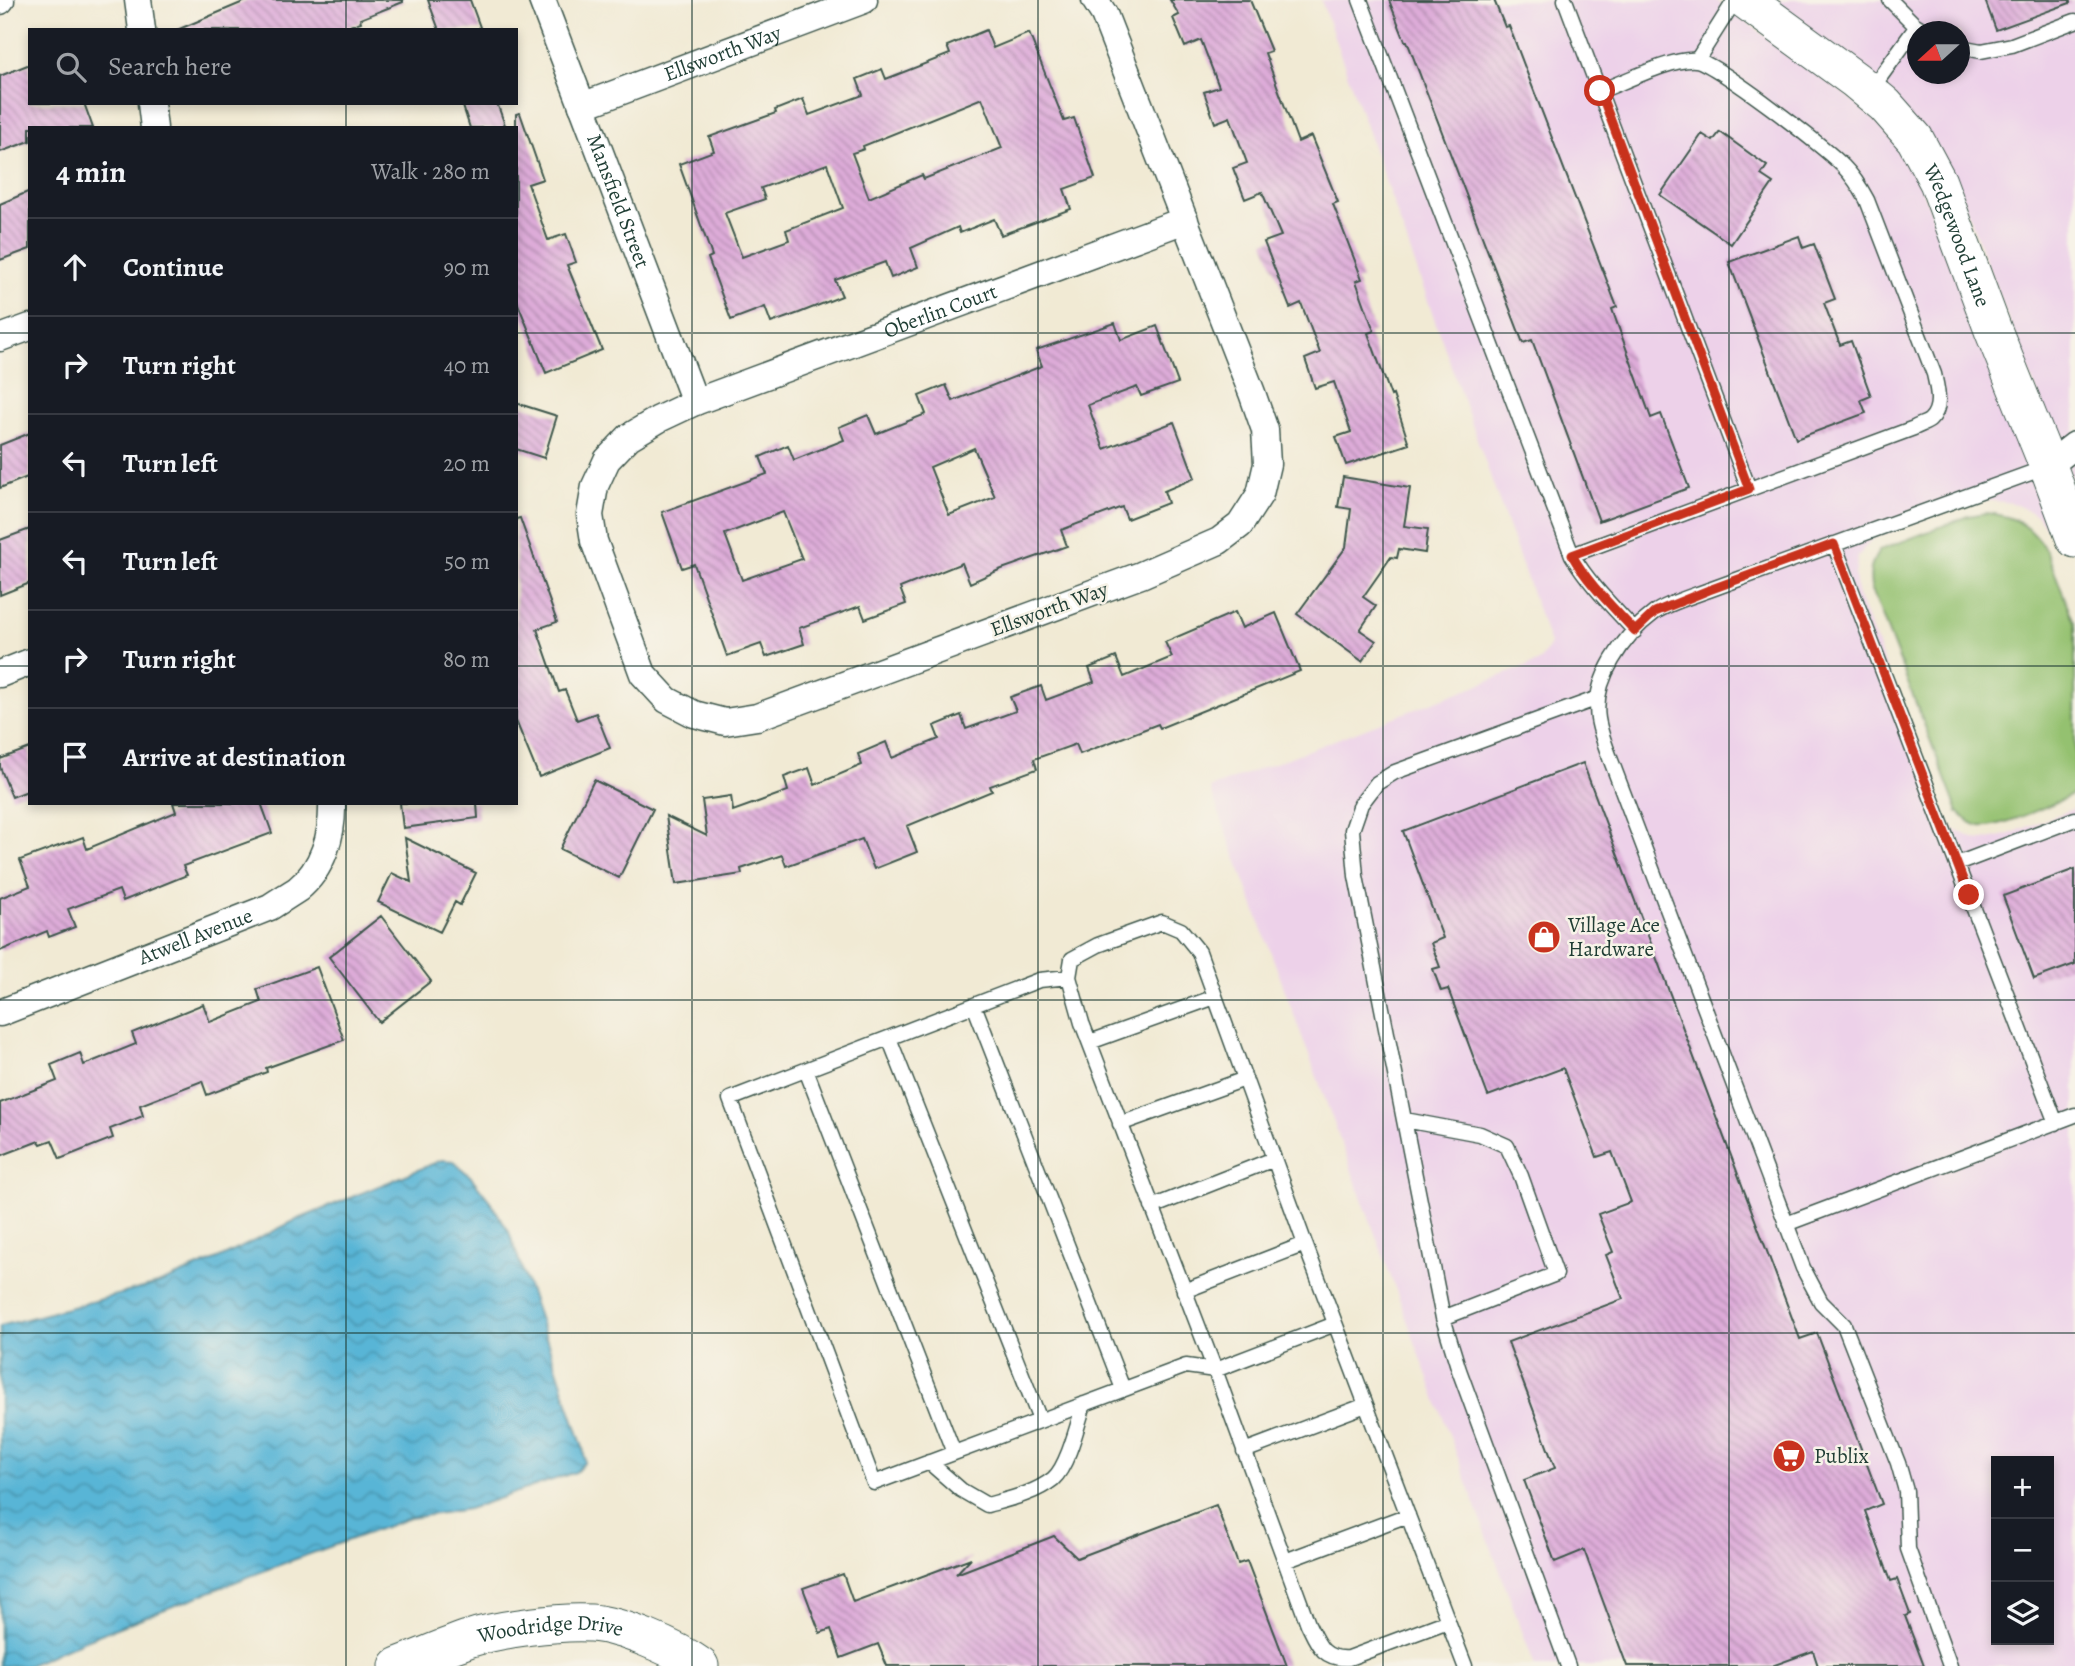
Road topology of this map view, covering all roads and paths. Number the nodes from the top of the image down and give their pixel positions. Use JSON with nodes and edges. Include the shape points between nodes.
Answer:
{"nodes":[{"id":1,"x":138,"y":0,"type":"edge"},
{"id":2,"x":542,"y":0,"type":"edge"},
{"id":3,"x":864,"y":0,"type":"edge"},
{"id":4,"x":1095,"y":0,"type":"edge"},
{"id":5,"x":1360,"y":0,"type":"edge"},
{"id":6,"x":1566,"y":0,"type":"edge"},
{"id":7,"x":1735,"y":0,"type":"edge"},
{"id":8,"x":1745,"y":0,"type":"edge"},
{"id":9,"x":1891,"y":0,"type":"edge"},
{"id":10,"x":1913,"y":21,"type":"edge"},
{"id":11,"x":2075,"y":21,"type":"edge"},
{"id":12,"x":142,"y":28,"type":"edge"},
{"id":13,"x":1907,"y":47,"type":"edge"},
{"id":14,"x":1970,"y":49,"type":"edge"},
{"id":15,"x":1697,"y":60,"type":"junction"},
{"id":16,"x":1600,"y":91,"type":"junction"},
{"id":17,"x":1869,"y":92,"type":"junction"},
{"id":18,"x":151,"y":105,"type":"edge"},
{"id":19,"x":582,"y":106,"type":"junction"},
{"id":20,"x":154,"y":126,"type":"edge"},
{"id":21,"x":1185,"y":220,"type":"junction"},
{"id":22,"x":28,"y":328,"type":"edge"},
{"id":23,"x":0,"y":338,"type":"edge"},
{"id":24,"x":695,"y":401,"type":"junction"},
{"id":25,"x":2066,"y":459,"type":"edge"},
{"id":26,"x":1749,"y":489,"type":"junction"},
{"id":27,"x":2075,"y":539,"type":"edge"},
{"id":28,"x":1834,"y":544,"type":"junction"},
{"id":29,"x":1572,"y":555,"type":"junction"},
{"id":30,"x":1635,"y":631,"type":"junction"},
{"id":31,"x":28,"y":663,"type":"edge"},
{"id":32,"x":0,"y":674,"type":"edge"},
{"id":33,"x":1598,"y":698,"type":"junction"},
{"id":34,"x":332,"y":805,"type":"edge"},
{"id":35,"x":2075,"y":819,"type":"edge"},
{"id":36,"x":1957,"y":864,"type":"junction"},
{"id":37,"x":1069,"y":977,"type":"junction"},
{"id":38,"x":1215,"y":997,"type":"junction"},
{"id":39,"x":974,"y":1005,"type":"junction"},
{"id":40,"x":0,"y":1013,"type":"edge"},
{"id":41,"x":889,"y":1038,"type":"junction"},
{"id":42,"x":1090,"y":1042,"type":"junction"},
{"id":43,"x":806,"y":1070,"type":"junction"},
{"id":44,"x":1245,"y":1079,"type":"junction"},
{"id":45,"x":2075,"y":1115,"type":"edge"},
{"id":46,"x":1405,"y":1120,"type":"junction"},
{"id":47,"x":2056,"y":1123,"type":"junction"},
{"id":48,"x":1120,"y":1124,"type":"junction"},
{"id":49,"x":1274,"y":1159,"type":"junction"},
{"id":50,"x":1152,"y":1207,"type":"junction"},
{"id":51,"x":1786,"y":1224,"type":"junction"},
{"id":52,"x":1305,"y":1244,"type":"junction"},
{"id":53,"x":1184,"y":1291,"type":"junction"},
{"id":54,"x":1443,"y":1318,"type":"junction"},
{"id":55,"x":1335,"y":1324,"type":"junction"},
{"id":56,"x":1215,"y":1370,"type":"junction"},
{"id":57,"x":1123,"y":1389,"type":"junction"},
{"id":58,"x":1084,"y":1404,"type":"junction"},
{"id":59,"x":1366,"y":1405,"type":"junction"},
{"id":60,"x":1040,"y":1420,"type":"junction"},
{"id":61,"x":1244,"y":1451,"type":"junction"},
{"id":62,"x":954,"y":1453,"type":"junction"},
{"id":63,"x":929,"y":1462,"type":"junction"},
{"id":64,"x":1408,"y":1515,"type":"junction"},
{"id":65,"x":1285,"y":1561,"type":"junction"},
{"id":66,"x":1448,"y":1621,"type":"junction"},
{"id":67,"x":1325,"y":1660,"type":"edge"},
{"id":68,"x":398,"y":1666,"type":"edge"},
{"id":69,"x":700,"y":1666,"type":"edge"},
{"id":70,"x":1465,"y":1666,"type":"edge"},
{"id":71,"x":1568,"y":1666,"type":"edge"},
{"id":72,"x":1951,"y":1666,"type":"edge"}],
"edges":[{"from":1,"to":12,"type":"street"},
{"from":2,"to":19,"type":"street","name":"Mansfield Street"},
{"from":3,"to":19,"type":"street","name":"Ellsworth Way"},
{"from":4,"to":21,"type":"street","name":"Ellsworth Way"},
{"from":5,"to":29,"type":"lane"},
{"from":6,"to":16,"type":"lane"},
{"from":7,"to":15,"type":"lane"},
{"from":8,"to":17,"type":"street","name":"Wedgewood Lane"},
{"from":9,"to":10,"type":"lane"},
{"from":11,"to":14,"type":"lane","via":[[2012,45]]},
{"from":13,"to":17,"type":"lane"},
{"from":15,"to":16,"type":"lane","via":[[1675,63]]},
{"from":15,"to":26,"type":"lane","via":[[1814,140],[1857,181],[1939,393],[1930,420]]},
{"from":16,"to":26,"type":"lane"},
{"from":17,"to":25,"type":"street","name":"Wedgewood Lane","via":[[1915,139],[1938,182],[1993,330]]},
{"from":18,"to":20,"type":"street"},
{"from":19,"to":24,"type":"street","name":"Mansfield Street"},
{"from":21,"to":24,"type":"street","name":"Oberlin Court"},
{"from":21,"to":24,"type":"street","name":"Ellsworth Way","via":[[1265,430],[1267,464],[1260,494],[1240,525],[1219,541],[1141,575],[795,704],[725,722],[694,714],[667,700],[643,674],[594,541],[590,515],[596,486],[614,452],[629,437]]},
{"from":22,"to":23,"type":"street"},
{"from":25,"to":27,"type":"street","name":"Wedgewood Lane"},
{"from":25,"to":28,"type":"lane"},
{"from":26,"to":29,"type":"lane"},
{"from":28,"to":30,"type":"lane","via":[[1655,612]]},
{"from":28,"to":36,"type":"lane"},
{"from":29,"to":30,"type":"lane"},
{"from":30,"to":33,"type":"lane","via":[[1609,664]]},
{"from":31,"to":32,"type":"street"},
{"from":33,"to":46,"type":"lane","via":[[1395,772],[1377,783],[1361,804],[1352,830],[1356,876]]},
{"from":33,"to":51,"type":"lane","via":[[1598,720],[1615,771]]},
{"from":34,"to":40,"type":"street","name":"Atwell Avenue","via":[[328,843],[318,867],[300,888],[270,907]]},
{"from":35,"to":36,"type":"lane"},
{"from":36,"to":47,"type":"lane"},
{"from":37,"to":38,"type":"lane","via":[[1072,959],[1162,922],[1181,930],[1199,952]]},
{"from":37,"to":39,"type":"lane","via":[[1039,980]]},
{"from":37,"to":42,"type":"lane"},
{"from":38,"to":42,"type":"lane"},
{"from":38,"to":44,"type":"lane"},
{"from":39,"to":41,"type":"lane"},
{"from":39,"to":57,"type":"lane"},
{"from":41,"to":43,"type":"lane"},
{"from":41,"to":60,"type":"lane"},
{"from":42,"to":48,"type":"lane"},
{"from":43,"to":62,"type":"lane"},
{"from":43,"to":63,"type":"lane","via":[[730,1099],[874,1483]]},
{"from":44,"to":48,"type":"lane"},
{"from":44,"to":49,"type":"lane"},
{"from":45,"to":47,"type":"lane"},
{"from":46,"to":54,"type":"lane"},
{"from":46,"to":54,"type":"lane","via":[[1480,1134],[1507,1146],[1556,1274]]},
{"from":47,"to":51,"type":"lane"},
{"from":48,"to":50,"type":"lane"},
{"from":49,"to":50,"type":"lane"},
{"from":49,"to":52,"type":"lane"},
{"from":50,"to":53,"type":"lane"},
{"from":51,"to":72,"type":"lane","via":[[1821,1302],[1844,1325],[1898,1463],[1906,1491],[1908,1549]]},
{"from":52,"to":53,"type":"lane"},
{"from":52,"to":55,"type":"lane"},
{"from":53,"to":56,"type":"lane"},
{"from":54,"to":71,"type":"lane"},
{"from":55,"to":56,"type":"lane"},
{"from":55,"to":59,"type":"lane"},
{"from":56,"to":57,"type":"lane","via":[[1186,1366]]},
{"from":56,"to":61,"type":"lane"},
{"from":57,"to":58,"type":"lane"},
{"from":58,"to":60,"type":"lane"},
{"from":58,"to":63,"type":"lane","via":[[1055,1478],[1031,1492],[987,1505]]},
{"from":59,"to":61,"type":"lane"},
{"from":59,"to":64,"type":"lane"},
{"from":60,"to":62,"type":"lane"},
{"from":61,"to":65,"type":"lane"},
{"from":62,"to":63,"type":"lane"},
{"from":64,"to":65,"type":"lane"},
{"from":64,"to":66,"type":"lane"},
{"from":65,"to":67,"type":"lane"},
{"from":66,"to":67,"type":"lane","via":[[1349,1658]]},
{"from":66,"to":70,"type":"lane"},
{"from":68,"to":69,"type":"street","name":"Woodridge Drive","via":[[471,1638],[534,1626],[592,1623],[642,1636]]}]}
